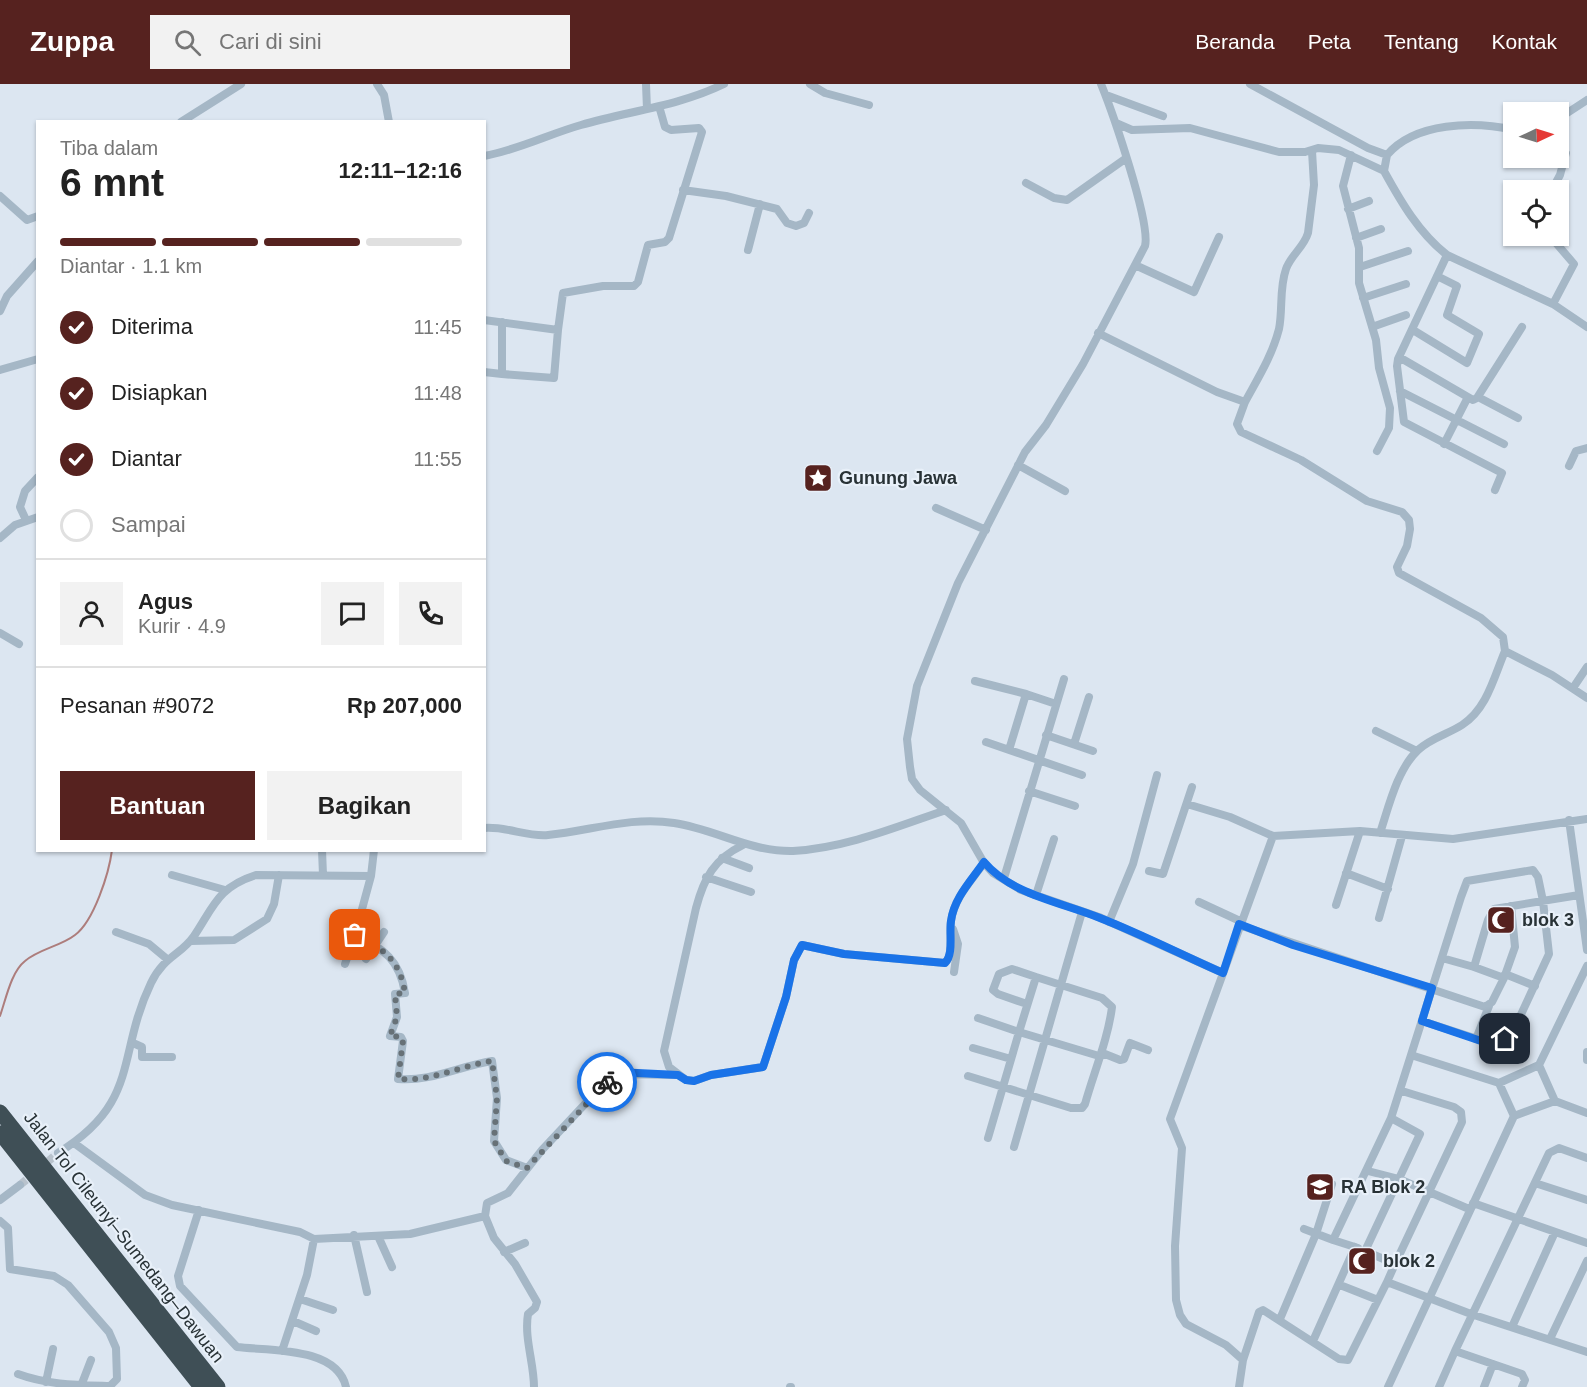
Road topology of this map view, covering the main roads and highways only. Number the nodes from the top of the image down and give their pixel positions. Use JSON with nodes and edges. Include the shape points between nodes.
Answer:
{"nodes":[{"id":1,"x":0,"y":1112,"type":"edge"},
{"id":2,"x":0,"y":1132,"type":"edge"},
{"id":3,"x":201,"y":1387,"type":"edge"},
{"id":4,"x":218,"y":1387,"type":"edge"}],
"edges":[{"from":1,"to":4,"type":"highway","name":"Jalan Tol Cileunyi–Sumedang–Dawuan"},
{"from":2,"to":3,"type":"highway","name":"Jalan Tol Cileunyi–Sumedang–Dawuan"}]}
